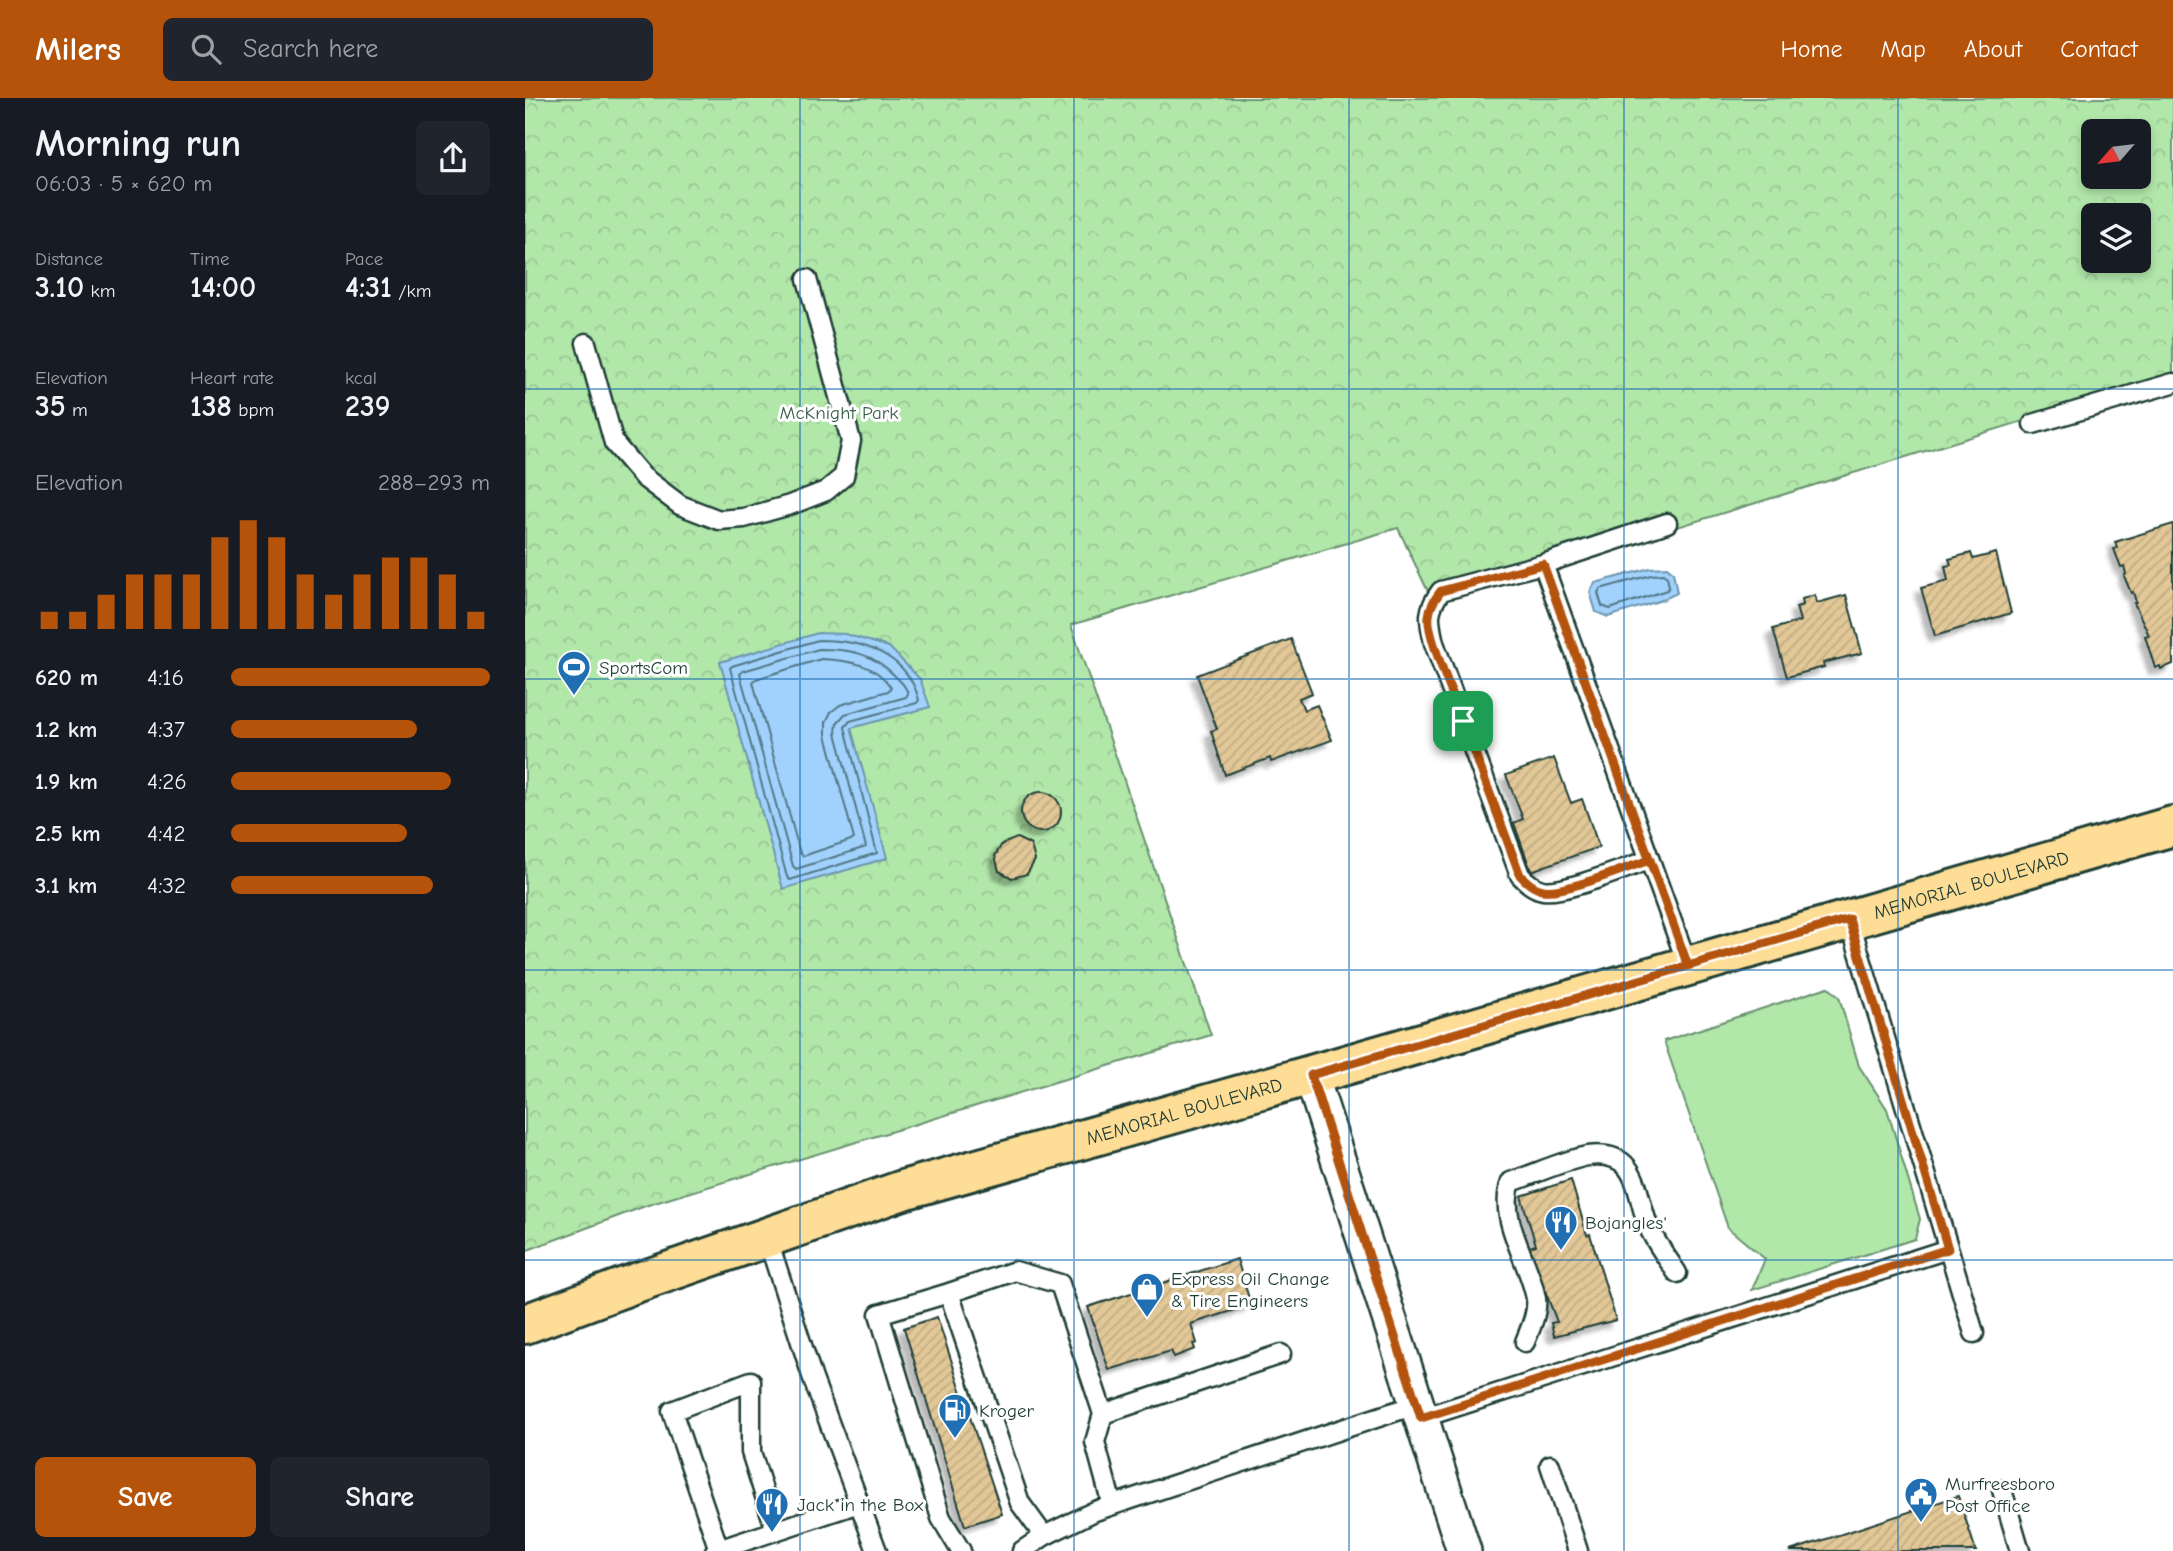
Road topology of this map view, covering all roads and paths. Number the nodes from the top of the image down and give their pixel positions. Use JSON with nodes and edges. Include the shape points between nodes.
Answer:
{"nodes":[{"id":1,"x":807,"y":279,"type":"dead end"},
{"id":2,"x":586,"y":343,"type":"dead end"},
{"id":3,"x":2173,"y":383,"type":"edge"},
{"id":4,"x":2033,"y":424,"type":"dead end"},
{"id":5,"x":1667,"y":523,"type":"dead end"},
{"id":6,"x":1543,"y":564,"type":"junction"},
{"id":7,"x":2173,"y":826,"type":"edge"},
{"id":8,"x":1650,"y":860,"type":"junction"},
{"id":9,"x":1849,"y":919,"type":"junction"},
{"id":10,"x":1688,"y":966,"type":"junction"},
{"id":11,"x":1311,"y":1075,"type":"junction"},
{"id":12,"x":767,"y":1237,"type":"junction"},
{"id":13,"x":1948,"y":1249,"type":"junction"},
{"id":14,"x":1677,"y":1273,"type":"dead end"},
{"id":15,"x":950,"y":1293,"type":"junction"},
{"id":16,"x":525,"y":1324,"type":"edge"},
{"id":17,"x":1973,"y":1333,"type":"dead end"},
{"id":18,"x":1525,"y":1342,"type":"dead end"},
{"id":19,"x":1281,"y":1354,"type":"dead end"},
{"id":20,"x":1420,"y":1411,"type":"junction"},
{"id":21,"x":1103,"y":1414,"type":"junction"},
{"id":22,"x":1550,"y":1465,"type":"dead end"},
{"id":23,"x":2001,"y":1490,"type":"dead end"},
{"id":24,"x":859,"y":1503,"type":"junction"},
{"id":25,"x":1112,"y":1505,"type":"junction"},
{"id":26,"x":776,"y":1531,"type":"junction"},
{"id":27,"x":1044,"y":1536,"type":"junction"},
{"id":28,"x":717,"y":1550,"type":"edge"},
{"id":29,"x":877,"y":1551,"type":"edge"},
{"id":30,"x":961,"y":1551,"type":"edge"},
{"id":31,"x":1022,"y":1551,"type":"edge"},
{"id":32,"x":1464,"y":1551,"type":"edge"},
{"id":33,"x":1578,"y":1551,"type":"edge"},
{"id":34,"x":2020,"y":1551,"type":"edge"}],
"edges":[{"from":1,"to":2,"type":"lane","via":[[851,441],[844,476],[826,491],[778,509],[719,520],[680,505],[643,477],[614,443]]},
{"from":3,"to":4,"type":"lane"},
{"from":5,"to":6,"type":"lane"},
{"from":6,"to":8,"type":"lane"},
{"from":6,"to":8,"type":"lane","via":[[1441,591],[1428,618],[1434,643],[1520,875],[1545,890]]},
{"from":7,"to":9,"type":"main road","name":"MEMORIAL BOULEVARD"},
{"from":8,"to":10,"type":"lane"},
{"from":9,"to":10,"type":"main road","name":"MEMORIAL BOULEVARD"},
{"from":9,"to":13,"type":"lane"},
{"from":10,"to":11,"type":"main road","name":"MEMORIAL BOULEVARD"},
{"from":11,"to":12,"type":"main road","name":"MEMORIAL BOULEVARD","via":[[903,1190]]},
{"from":11,"to":20,"type":"street"},
{"from":12,"to":16,"type":"main road","name":"MEMORIAL BOULEVARD"},
{"from":12,"to":24,"type":"lane"},
{"from":13,"to":17,"type":"lane"},
{"from":13,"to":20,"type":"lane"},
{"from":14,"to":18,"type":"lane","via":[[1650,1230],[1636,1180],[1627,1166],[1609,1156],[1587,1157],[1511,1182],[1506,1195],[1511,1222],[1536,1301]]},
{"from":15,"to":21,"type":"lane","via":[[1015,1271],[1060,1284]]},
{"from":15,"to":27,"type":"lane","via":[[1020,1503]]},
{"from":15,"to":30,"type":"lane","via":[[879,1314],[941,1518]]},
{"from":19,"to":21,"type":"lane"},
{"from":20,"to":25,"type":"lane"},
{"from":20,"to":32,"type":"street"},
{"from":21,"to":25,"type":"lane","via":[[1095,1442]]},
{"from":22,"to":33,"type":"lane"},
{"from":23,"to":34,"type":"lane"},
{"from":24,"to":26,"type":"lane"},
{"from":24,"to":29,"type":"lane"},
{"from":25,"to":27,"type":"lane"},
{"from":26,"to":28,"type":"lane"},
{"from":26,"to":28,"type":"lane","via":[[751,1452],[751,1381],[672,1411]]},
{"from":27,"to":31,"type":"lane"}]}
